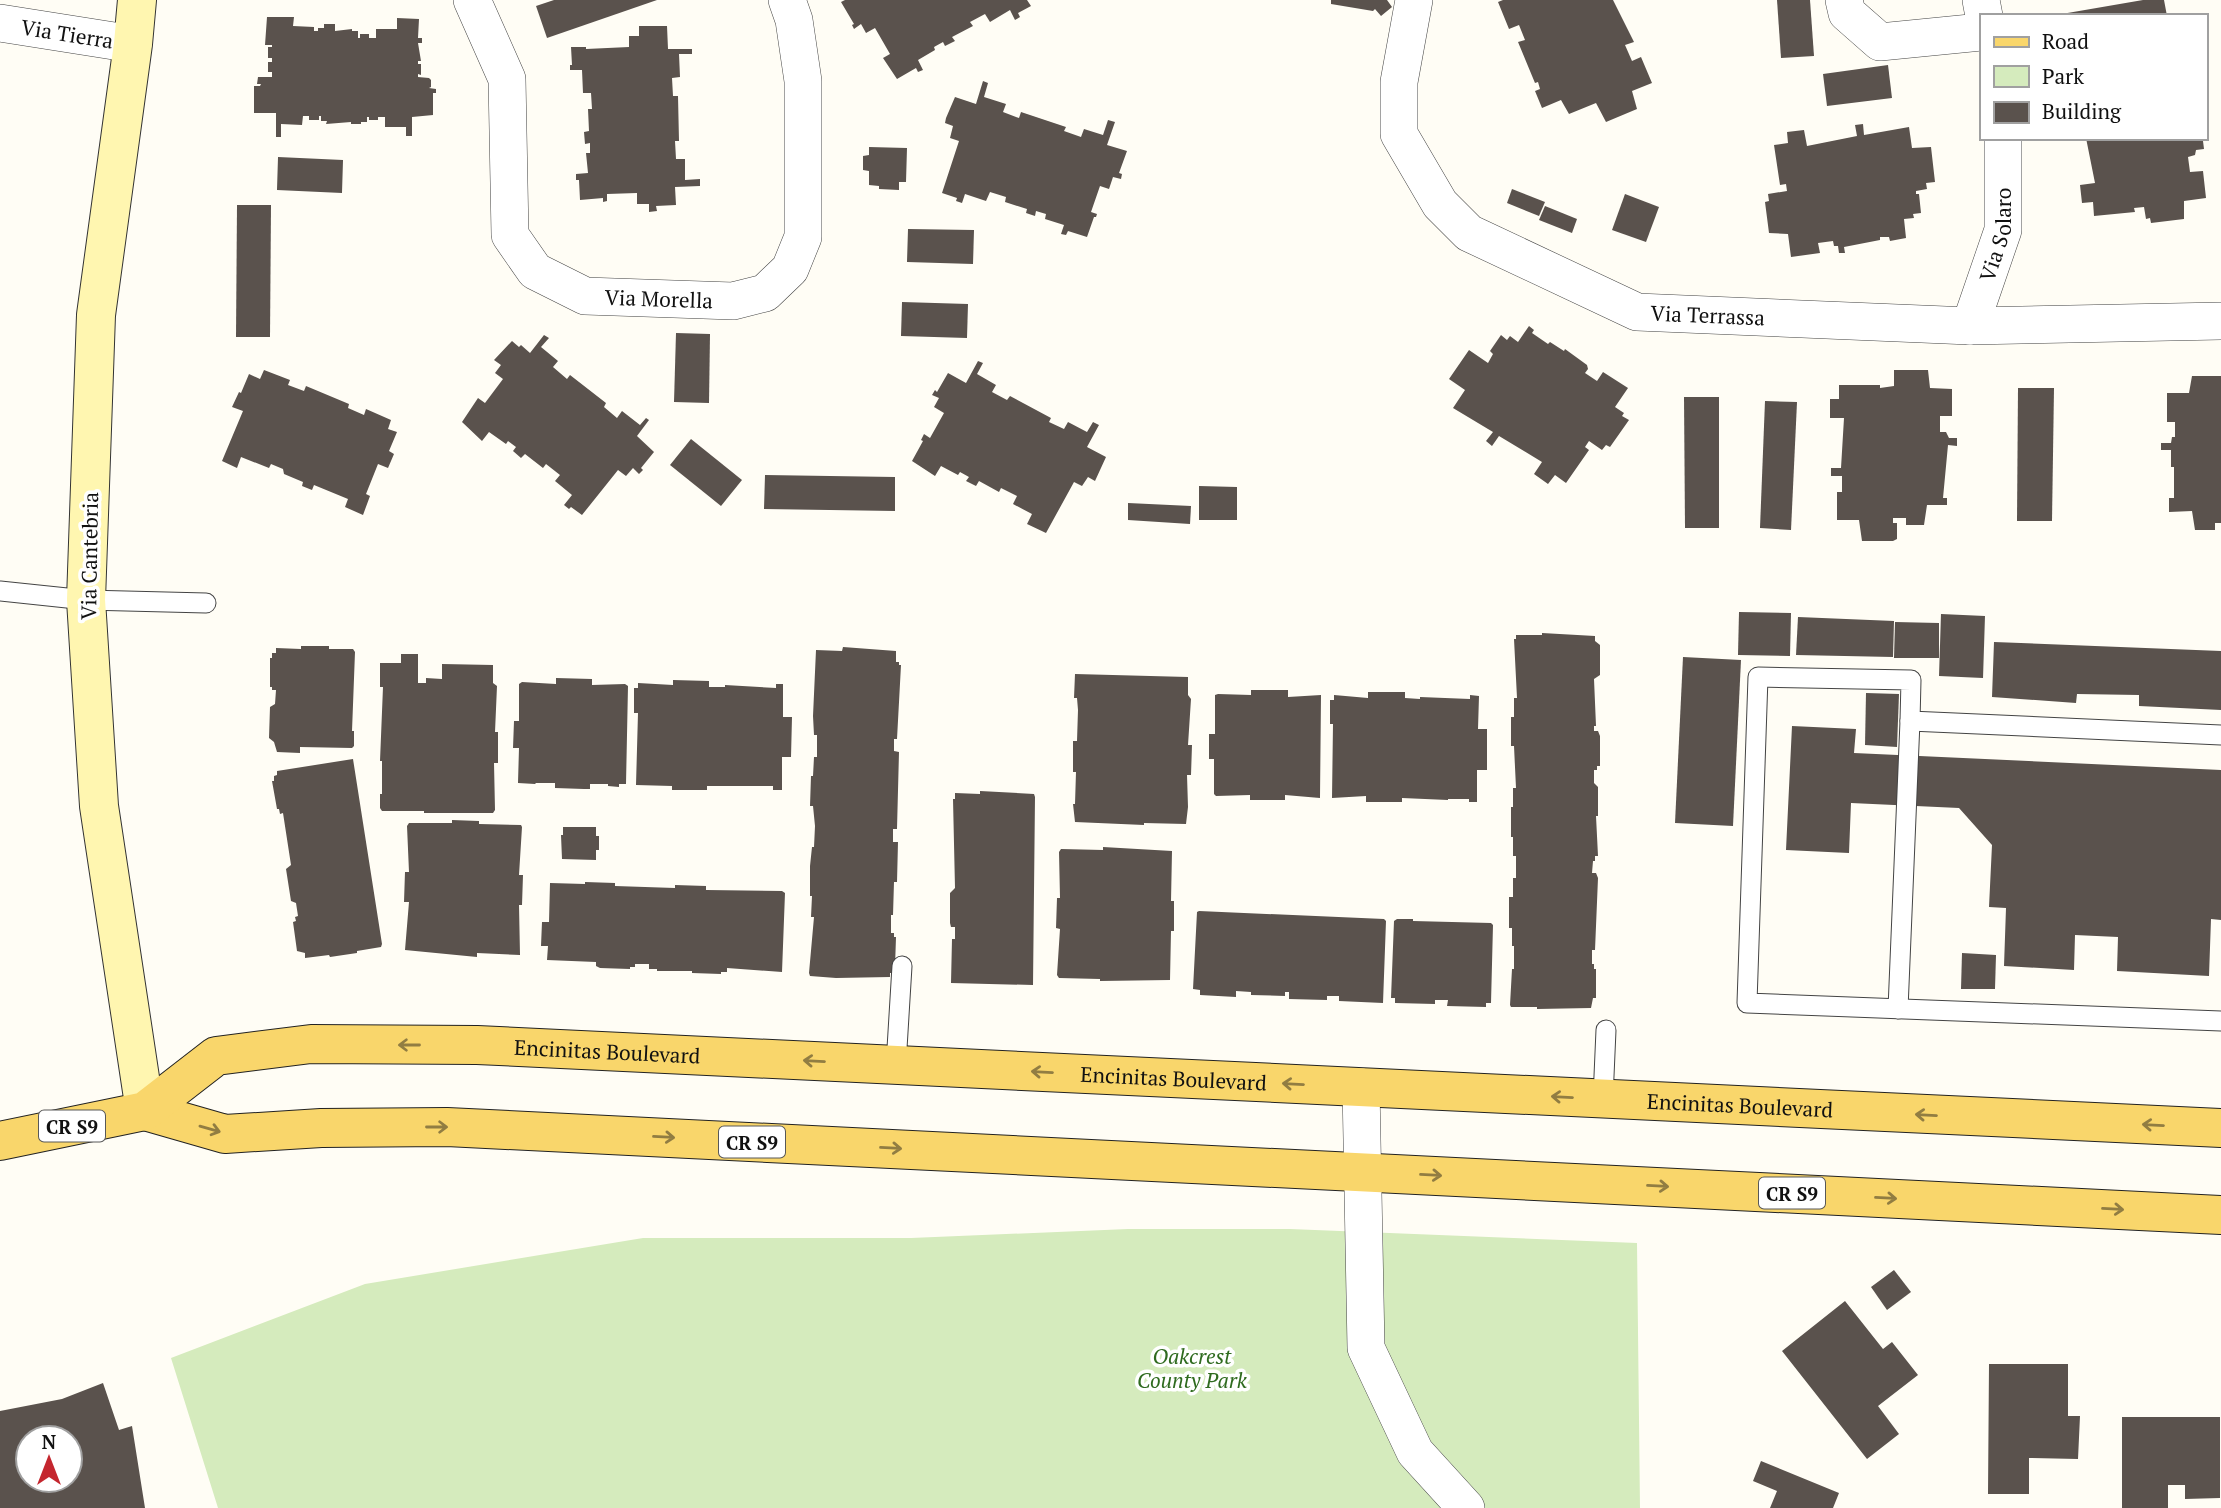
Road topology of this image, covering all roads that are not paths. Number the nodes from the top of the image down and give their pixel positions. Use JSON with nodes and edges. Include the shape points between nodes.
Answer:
{"nodes":[{"id":1,"x":137,"y":0,"type":"edge"},
{"id":2,"x":472,"y":0,"type":"edge"},
{"id":3,"x":787,"y":0,"type":"edge"},
{"id":4,"x":1413,"y":0,"type":"edge"},
{"id":5,"x":1844,"y":0,"type":"edge"},
{"id":6,"x":0,"y":23,"type":"edge"},
{"id":7,"x":1980,"y":32,"type":"edge"},
{"id":8,"x":133,"y":44,"type":"junction"},
{"id":9,"x":2003,"y":140,"type":"edge"},
{"id":10,"x":2221,"y":321,"type":"edge"},
{"id":11,"x":1970,"y":326,"type":"junction"},
{"id":12,"x":0,"y":591,"type":"edge"},
{"id":13,"x":86,"y":600,"type":"junction"},
{"id":14,"x":206,"y":603,"type":"dead end"},
{"id":15,"x":1910,"y":721,"type":"junction"},
{"id":16,"x":2221,"y":735,"type":"edge"},
{"id":17,"x":902,"y":965,"type":"dead end"},
{"id":18,"x":1898,"y":1009,"type":"junction"},
{"id":19,"x":2221,"y":1021,"type":"edge"},
{"id":20,"x":1606,"y":1030,"type":"dead end"},
{"id":21,"x":896,"y":1065,"type":"junction"},
{"id":22,"x":1362,"y":1087,"type":"junction"},
{"id":23,"x":1603,"y":1099,"type":"junction"},
{"id":24,"x":145,"y":1111,"type":"junction"},
{"id":25,"x":2221,"y":1128,"type":"edge"},
{"id":26,"x":0,"y":1141,"type":"edge"},
{"id":27,"x":1363,"y":1172,"type":"junction"},
{"id":28,"x":2221,"y":1215,"type":"edge"},
{"id":29,"x":1466,"y":1508,"type":"edge"}],
"edges":[{"from":1,"to":8,"type":"main road","name":"Via Cantebria"},
{"from":2,"to":3,"type":"street","name":"Via Morella","via":[[507,79],[510,235],[535,271],[585,296],[733,301],[765,293],[790,269],[803,237],[803,81]]},
{"from":4,"to":11,"type":"street","name":"Via Terrassa","via":[[1399,82],[1399,134],[1440,204],[1469,233],[1637,312]]},
{"from":5,"to":7,"type":"street","via":[[1847,13],[1880,42]]},
{"from":6,"to":8,"type":"street","name":"Via Tierra"},
{"from":8,"to":13,"type":"main road","name":"Via Cantebria","via":[[96,315]]},
{"from":9,"to":11,"type":"street","name":"Via Solaro","via":[[2003,230]]},
{"from":10,"to":11,"type":"street","name":"Via Terrassa"},
{"from":12,"to":13,"type":"lane"},
{"from":13,"to":14,"type":"lane"},
{"from":13,"to":24,"type":"main road","name":"Via Cantebria","via":[[99,806]]},
{"from":15,"to":16,"type":"lane"},
{"from":15,"to":18,"type":"lane"},
{"from":15,"to":18,"type":"lane","via":[[1910,680],[1758,677],[1747,1003]]},
{"from":17,"to":21,"type":"lane"},
{"from":18,"to":19,"type":"lane"},
{"from":20,"to":23,"type":"lane"},
{"from":22,"to":21,"type":"main road","name":"Encinitas Boulevard","number":"CR S9","one_way":true},
{"from":21,"to":24,"type":"main road","name":"Encinitas Boulevard","number":"CR S9","one_way":true,"via":[[477,1045],[311,1044],[216,1056]]},
{"from":23,"to":22,"type":"main road","name":"Encinitas Boulevard","number":"CR S9","one_way":true},
{"from":22,"to":27,"type":"street"},
{"from":25,"to":23,"type":"main road","name":"Encinitas Boulevard","number":"CR S9","one_way":true},
{"from":24,"to":26,"type":"main road","name":"Encinitas Boulevard","number":"CR S9"},
{"from":24,"to":27,"type":"main road","name":"Encinitas Boulevard","number":"CR S9","one_way":true,"via":[[225,1134],[447,1127]]},
{"from":27,"to":28,"type":"main road","name":"Encinitas Boulevard","number":"CR S9","one_way":true},
{"from":27,"to":29,"type":"street","via":[[1366,1348],[1415,1452]]}]}
